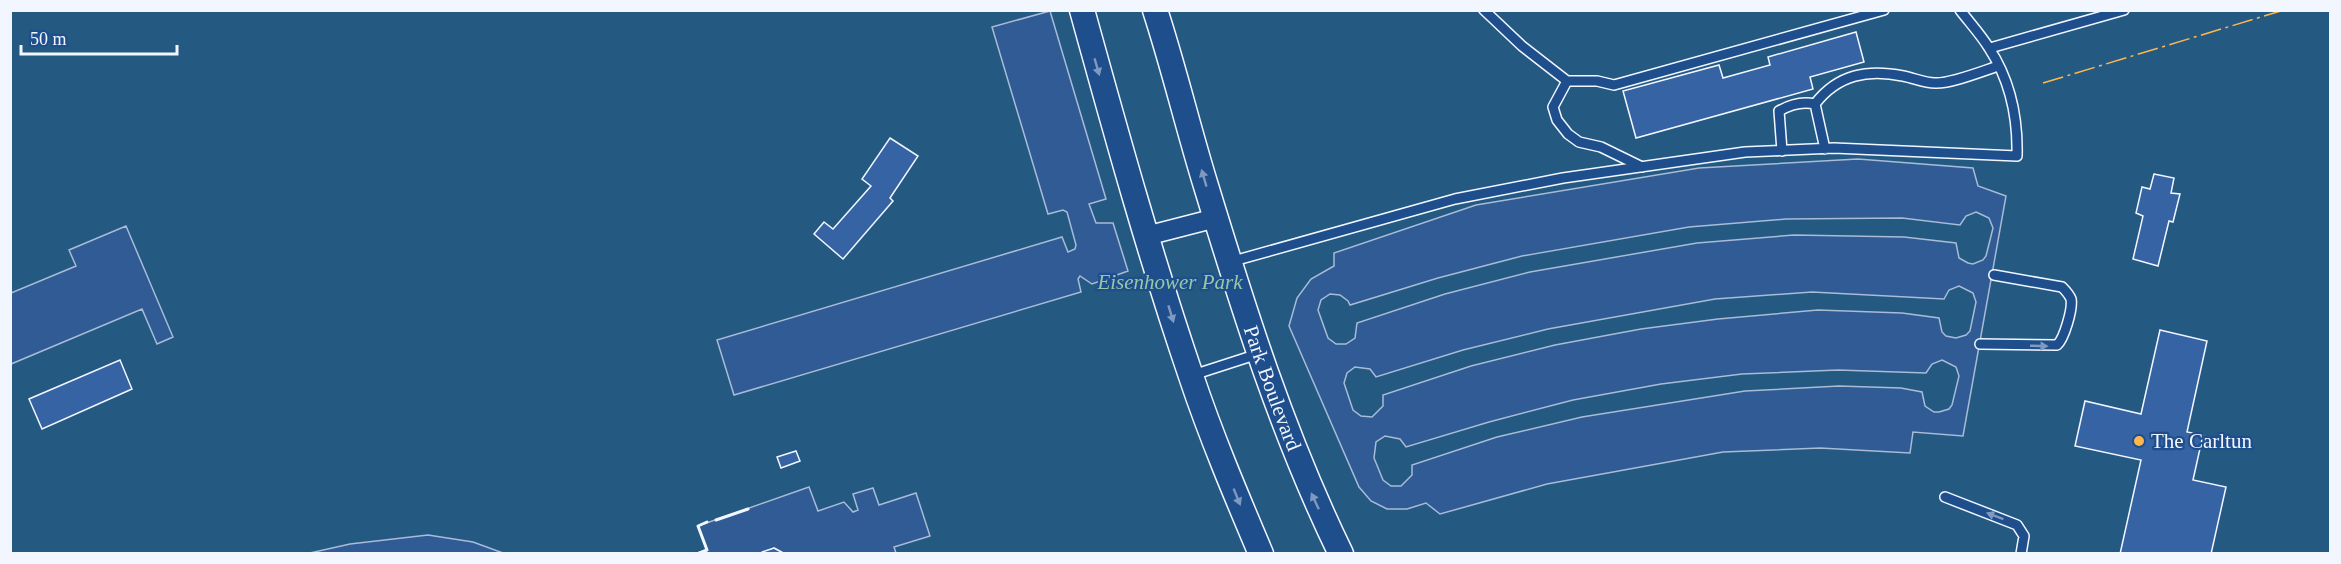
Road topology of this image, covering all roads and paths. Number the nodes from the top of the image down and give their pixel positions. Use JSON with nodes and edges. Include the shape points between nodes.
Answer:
{"nodes":[{"id":1,"x":1082,"y":10,"type":"edge"},
{"id":2,"x":1155,"y":10,"type":"edge"},
{"id":3,"x":1484,"y":10,"type":"edge"},
{"id":4,"x":1884,"y":10,"type":"edge"},
{"id":5,"x":1960,"y":10,"type":"edge"},
{"id":6,"x":2124,"y":10,"type":"edge"},
{"id":7,"x":1990,"y":48,"type":"junction"},
{"id":8,"x":1998,"y":66,"type":"junction"},
{"id":9,"x":1567,"y":81,"type":"junction"},
{"id":10,"x":1815,"y":104,"type":"junction"},
{"id":11,"x":1825,"y":149,"type":"junction"},
{"id":12,"x":1782,"y":151,"type":"junction"},
{"id":13,"x":1642,"y":167,"type":"junction"},
{"id":14,"x":1216,"y":218,"type":"junction"},
{"id":15,"x":1146,"y":236,"type":"junction"},
{"id":16,"x":1229,"y":262,"type":"junction"},
{"id":17,"x":1994,"y":276,"type":"dead end"},
{"id":18,"x":1980,"y":344,"type":"dead end"},
{"id":19,"x":1258,"y":354,"type":"junction"},
{"id":20,"x":1191,"y":376,"type":"junction"},
{"id":21,"x":1945,"y":497,"type":"dead end"},
{"id":22,"x":1261,"y":554,"type":"edge"},
{"id":23,"x":1341,"y":554,"type":"edge"},
{"id":24,"x":2020,"y":554,"type":"edge"}],
"edges":[{"from":1,"to":15,"type":"street","one_way":true},
{"from":14,"to":2,"type":"street","name":"Park Boulevard","one_way":true},
{"from":3,"to":9,"type":"lane"},
{"from":4,"to":9,"type":"lane","via":[[1614,85]]},
{"from":5,"to":7,"type":"lane"},
{"from":6,"to":7,"type":"lane"},
{"from":7,"to":8,"type":"lane"},
{"from":8,"to":10,"type":"lane","via":[[1937,84],[1866,72],[1824,93]]},
{"from":8,"to":11,"type":"lane","via":[[2012,99],[2018,131],[2017,156]]},
{"from":9,"to":13,"type":"lane","via":[[1553,107],[1568,134]]},
{"from":10,"to":11,"type":"lane"},
{"from":10,"to":12,"type":"lane","via":[[1791,105],[1779,111]]},
{"from":11,"to":12,"type":"lane"},
{"from":12,"to":13,"type":"lane","via":[[1744,152]]},
{"from":13,"to":16,"type":"lane","via":[[1455,199]]},
{"from":14,"to":15,"type":"street"},
{"from":14,"to":16,"type":"street","name":"Park Boulevard"},
{"from":15,"to":20,"type":"street","one_way":true},
{"from":16,"to":19,"type":"street","name":"Park Boulevard"},
{"from":18,"to":17,"type":"lane","one_way":true,"via":[[2057,345],[2063,341],[2072,303],[2062,287]]},
{"from":19,"to":20,"type":"lane"},
{"from":23,"to":19,"type":"street","name":"Park Boulevard","one_way":true,"via":[[1312,495]]},
{"from":20,"to":22,"type":"street","one_way":true},
{"from":24,"to":21,"type":"lane","one_way":true,"via":[[2025,536],[2017,525]]}]}
